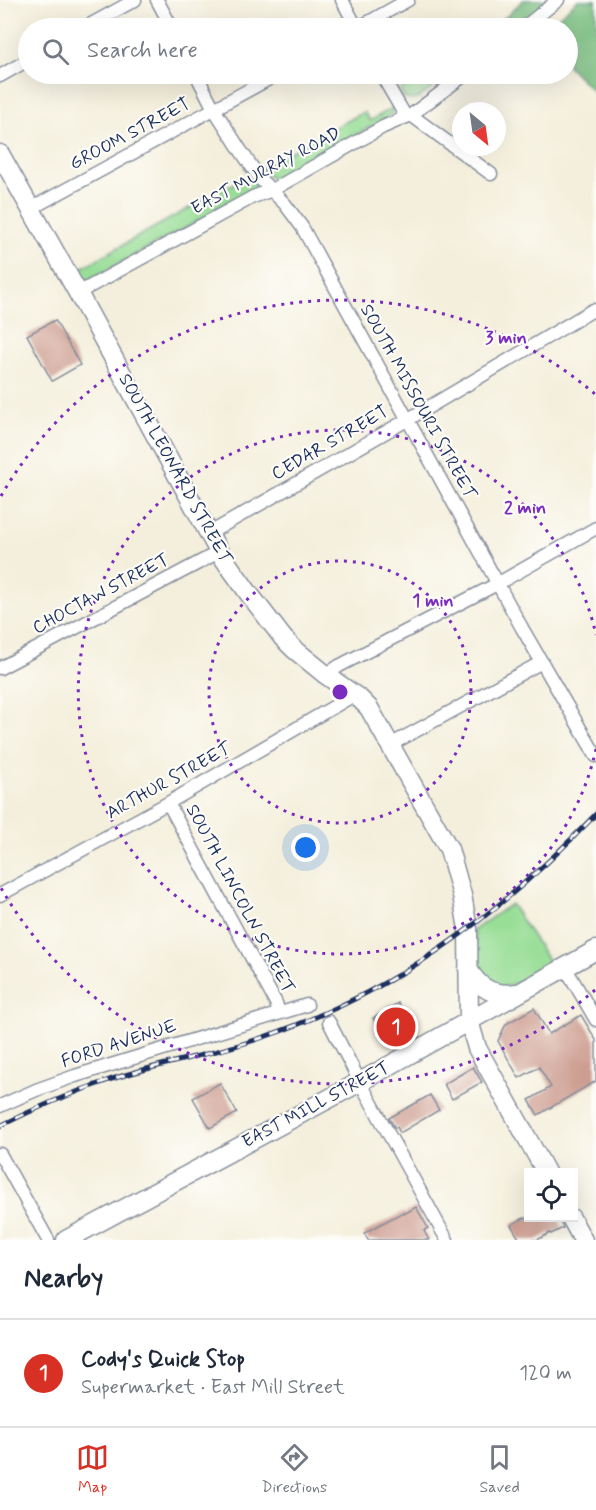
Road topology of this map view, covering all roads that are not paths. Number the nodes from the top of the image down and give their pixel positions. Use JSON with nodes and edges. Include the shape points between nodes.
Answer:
{"nodes":[{"id":1,"x":135,"y":0,"type":"edge"},
{"id":2,"x":157,"y":0,"type":"edge"},
{"id":3,"x":342,"y":0,"type":"edge"},
{"id":4,"x":408,"y":0,"type":"edge"},
{"id":5,"x":558,"y":0,"type":"edge"},
{"id":6,"x":102,"y":18,"type":"edge"},
{"id":7,"x":167,"y":18,"type":"edge"},
{"id":8,"x":352,"y":18,"type":"edge"},
{"id":9,"x":375,"y":18,"type":"edge"},
{"id":10,"x":536,"y":18,"type":"edge"},
{"id":11,"x":18,"y":66,"type":"edge"},
{"id":12,"x":0,"y":76,"type":"edge"},
{"id":13,"x":201,"y":84,"type":"edge"},
{"id":14,"x":260,"y":84,"type":"edge"},
{"id":15,"x":387,"y":84,"type":"edge"},
{"id":16,"x":452,"y":84,"type":"edge"},
{"id":17,"x":214,"y":109,"type":"junction"},
{"id":18,"x":408,"y":116,"type":"junction"},
{"id":19,"x":0,"y":154,"type":"edge"},
{"id":20,"x":491,"y":174,"type":"dead end"},
{"id":21,"x":272,"y":190,"type":"junction"},
{"id":22,"x":30,"y":209,"type":"junction"},
{"id":23,"x":78,"y":293,"type":"junction"},
{"id":24,"x":593,"y":310,"type":"dead end"},
{"id":25,"x":406,"y":420,"type":"junction"},
{"id":26,"x":596,"y":528,"type":"edge"},
{"id":27,"x":208,"y":534,"type":"junction"},
{"id":28,"x":219,"y":552,"type":"junction"},
{"id":29,"x":497,"y":584,"type":"junction"},
{"id":30,"x":542,"y":662,"type":"junction"},
{"id":31,"x":0,"y":668,"type":"edge"},
{"id":32,"x":326,"y":675,"type":"junction"},
{"id":33,"x":354,"y":695,"type":"junction"},
{"id":34,"x":390,"y":745,"type":"junction"},
{"id":35,"x":596,"y":756,"type":"edge"},
{"id":36,"x":168,"y":803,"type":"junction"},
{"id":37,"x":0,"y":895,"type":"edge"},
{"id":38,"x":596,"y":950,"type":"edge"},
{"id":39,"x":565,"y":967,"type":"junction"},
{"id":40,"x":468,"y":969,"type":"junction"},
{"id":41,"x":519,"y":993,"type":"junction"},
{"id":42,"x":307,"y":1005,"type":"dead end"},
{"id":43,"x":279,"y":1013,"type":"junction"},
{"id":44,"x":596,"y":1020,"type":"edge"},
{"id":45,"x":469,"y":1021,"type":"junction"},
{"id":46,"x":329,"y":1022,"type":"dead end"},
{"id":47,"x":360,"y":1082,"type":"junction"},
{"id":48,"x":0,"y":1106,"type":"edge"},
{"id":49,"x":0,"y":1154,"type":"edge"},
{"id":50,"x":543,"y":1168,"type":"edge"},
{"id":51,"x":573,"y":1222,"type":"edge"},
{"id":52,"x":48,"y":1240,"type":"edge"},
{"id":53,"x":66,"y":1240,"type":"edge"},
{"id":54,"x":447,"y":1240,"type":"edge"},
{"id":55,"x":583,"y":1240,"type":"edge"}],
"edges":[{"from":1,"to":6,"type":"street"},
{"from":2,"to":7,"type":"street"},
{"from":3,"to":8,"type":"street"},
{"from":4,"to":9,"type":"street"},
{"from":5,"to":10,"type":"street"},
{"from":11,"to":12,"type":"street"},
{"from":13,"to":17,"type":"street","name":"SOUTH MISSOURI STREET"},
{"from":14,"to":17,"type":"street","name":"GROOM STREET"},
{"from":15,"to":18,"type":"street"},
{"from":16,"to":18,"type":"street","name":"EAST MURRAY ROAD"},
{"from":17,"to":21,"type":"street","name":"SOUTH MISSOURI STREET","via":[[247,161]]},
{"from":17,"to":22,"type":"street","name":"GROOM STREET"},
{"from":18,"to":20,"type":"street"},
{"from":18,"to":21,"type":"street","name":"EAST MURRAY ROAD"},
{"from":19,"to":22,"type":"main road","name":"SOUTH LEONARD STREET"},
{"from":21,"to":23,"type":"street","name":"EAST MURRAY ROAD"},
{"from":21,"to":25,"type":"street","name":"SOUTH MISSOURI STREET","via":[[302,228]]},
{"from":22,"to":23,"type":"main road","name":"SOUTH LEONARD STREET"},
{"from":23,"to":27,"type":"main road","name":"SOUTH LEONARD STREET"},
{"from":24,"to":25,"type":"street","name":"CEDAR STREET"},
{"from":25,"to":27,"type":"street","name":"CEDAR STREET"},
{"from":25,"to":29,"type":"street","name":"SOUTH MISSOURI STREET"},
{"from":26,"to":29,"type":"street"},
{"from":27,"to":28,"type":"main road","name":"SOUTH LEONARD STREET"},
{"from":28,"to":31,"type":"street","name":"CHOCTAW STREET"},
{"from":28,"to":32,"type":"main road","name":"SOUTH LEONARD STREET","via":[[283,638]]},
{"from":29,"to":30,"type":"street","name":"SOUTH MISSOURI STREET"},
{"from":29,"to":32,"type":"street"},
{"from":30,"to":34,"type":"street"},
{"from":30,"to":35,"type":"street","name":"SOUTH MISSOURI STREET"},
{"from":32,"to":33,"type":"main road","name":"SOUTH LEONARD STREET"},
{"from":33,"to":34,"type":"main road","name":"SOUTH LEONARD STREET","via":[[369,708]]},
{"from":33,"to":36,"type":"street","name":"ARTHUR STREET"},
{"from":34,"to":40,"type":"main road","name":"SOUTH LEONARD STREET","via":[[449,849],[468,929]]},
{"from":36,"to":37,"type":"street","name":"ARTHUR STREET"},
{"from":36,"to":43,"type":"street","name":"SOUTH LINCOLN STREET"},
{"from":38,"to":39,"type":"main road","name":"EAST MILL STREET"},
{"from":39,"to":41,"type":"main road","name":"EAST MILL STREET"},
{"from":39,"to":44,"type":"street"},
{"from":40,"to":41,"type":"main road","via":[[489,991]]},
{"from":40,"to":45,"type":"main road","name":"SOUTH LEONARD STREET"},
{"from":41,"to":45,"type":"main road","name":"EAST MILL STREET"},
{"from":42,"to":43,"type":"street","name":"FORD AVENUE"},
{"from":43,"to":48,"type":"street","name":"FORD AVENUE","via":[[75,1076]]},
{"from":45,"to":47,"type":"main road","name":"EAST MILL STREET"},
{"from":45,"to":50,"type":"main road","name":"SOUTH LEONARD STREET","via":[[477,1048]]},
{"from":46,"to":47,"type":"street"},
{"from":47,"to":53,"type":"main road","name":"EAST MILL STREET"},
{"from":47,"to":54,"type":"street"},
{"from":49,"to":52,"type":"street"},
{"from":51,"to":55,"type":"main road"}]}
